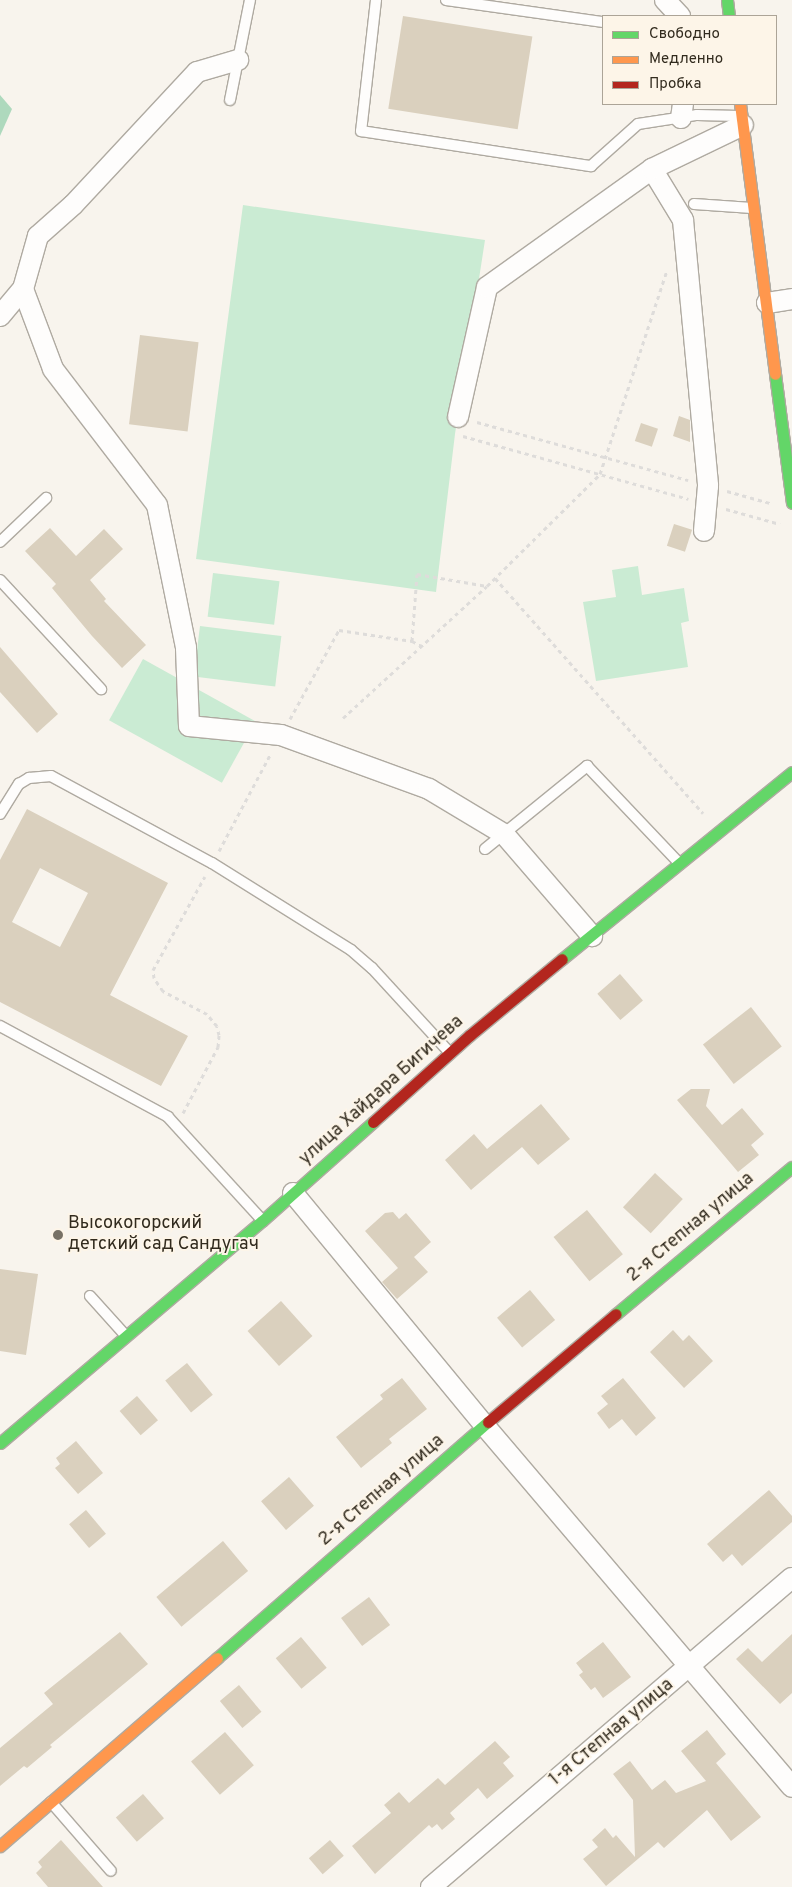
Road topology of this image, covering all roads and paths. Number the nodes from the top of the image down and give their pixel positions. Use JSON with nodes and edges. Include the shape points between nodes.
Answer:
{"nodes":[{"id":1,"x":250,"y":0,"type":"edge"},
{"id":2,"x":376,"y":0,"type":"edge"},
{"id":3,"x":446,"y":0,"type":"edge"},
{"id":4,"x":665,"y":0,"type":"edge"},
{"id":5,"x":727,"y":0,"type":"edge"},
{"id":6,"x":679,"y":15,"type":"edge"},
{"id":7,"x":729,"y":15,"type":"edge"},
{"id":8,"x":602,"y":22,"type":"edge"},
{"id":9,"x":238,"y":60,"type":"junction"},
{"id":10,"x":230,"y":100,"type":"dead end"},
{"id":11,"x":740,"y":105,"type":"edge"},
{"id":12,"x":682,"y":111,"type":"edge"},
{"id":13,"x":742,"y":120,"type":"junction"},
{"id":14,"x":652,"y":169,"type":"junction"},
{"id":15,"x":694,"y":204,"type":"dead end"},
{"id":16,"x":752,"y":208,"type":"junction"},
{"id":17,"x":668,"y":266,"type":"dead end"},
{"id":18,"x":24,"y":289,"type":"junction"},
{"id":19,"x":792,"y":299,"type":"edge"},
{"id":20,"x":767,"y":303,"type":"junction"},
{"id":21,"x":0,"y":316,"type":"edge"},
{"id":22,"x":456,"y":426,"type":"junction"},
{"id":23,"x":606,"y":458,"type":"junction"},
{"id":24,"x":600,"y":474,"type":"junction"},
{"id":25,"x":702,"y":493,"type":"junction"},
{"id":26,"x":46,"y":498,"type":"dead end"},
{"id":27,"x":773,"y":504,"type":"dead end"},
{"id":28,"x":792,"y":504,"type":"edge"},
{"id":29,"x":715,"y":506,"type":"dead end"},
{"id":30,"x":782,"y":525,"type":"dead end"},
{"id":31,"x":704,"y":531,"type":"dead end"},
{"id":32,"x":0,"y":542,"type":"edge"},
{"id":33,"x":495,"y":578,"type":"junction"},
{"id":34,"x":0,"y":580,"type":"edge"},
{"id":35,"x":487,"y":586,"type":"junction"},
{"id":36,"x":412,"y":641,"type":"junction"},
{"id":37,"x":422,"y":646,"type":"junction"},
{"id":38,"x":101,"y":689,"type":"dead end"},
{"id":39,"x":343,"y":718,"type":"dead end"},
{"id":40,"x":281,"y":736,"type":"junction"},
{"id":41,"x":792,"y":772,"type":"edge"},
{"id":42,"x":0,"y":814,"type":"edge"},
{"id":43,"x":720,"y":832,"type":"junction"},
{"id":44,"x":504,"y":834,"type":"junction"},
{"id":45,"x":485,"y":849,"type":"dead end"},
{"id":46,"x":212,"y":864,"type":"junction"},
{"id":47,"x":680,"y":865,"type":"junction"},
{"id":48,"x":592,"y":936,"type":"junction"},
{"id":49,"x":0,"y":1026,"type":"edge"},
{"id":50,"x":451,"y":1054,"type":"junction"},
{"id":51,"x":168,"y":1117,"type":"junction"},
{"id":52,"x":792,"y":1167,"type":"edge"},
{"id":53,"x":293,"y":1193,"type":"junction"},
{"id":54,"x":262,"y":1221,"type":"junction"},
{"id":55,"x":90,"y":1296,"type":"dead end"},
{"id":56,"x":126,"y":1336,"type":"junction"},
{"id":57,"x":484,"y":1425,"type":"junction"},
{"id":58,"x":0,"y":1443,"type":"edge"},
{"id":59,"x":792,"y":1578,"type":"edge"},
{"id":60,"x":689,"y":1668,"type":"junction"},
{"id":61,"x":792,"y":1787,"type":"edge"},
{"id":62,"x":51,"y":1802,"type":"junction"},
{"id":63,"x":0,"y":1846,"type":"edge"},
{"id":64,"x":111,"y":1871,"type":"dead end"},
{"id":65,"x":431,"y":1887,"type":"edge"}],
"edges":[{"from":1,"to":9,"type":"lane"},
{"from":2,"to":12,"type":"lane","via":[[361,131],[591,166],[638,124]]},
{"from":3,"to":8,"type":"lane"},
{"from":4,"to":6,"type":"street"},
{"from":5,"to":7,"type":"street"},
{"from":9,"to":10,"type":"lane"},
{"from":9,"to":18,"type":"street","via":[[197,72],[73,205],[38,236]]},
{"from":11,"to":13,"type":"street"},
{"from":12,"to":13,"type":"lane"},
{"from":13,"to":14,"type":"street"},
{"from":13,"to":16,"type":"street"},
{"from":14,"to":22,"type":"street","via":[[487,287]]},
{"from":14,"to":25,"type":"street","via":[[683,220]]},
{"from":15,"to":16,"type":"lane"},
{"from":16,"to":20,"type":"street"},
{"from":17,"to":23,"type":"path"},
{"from":18,"to":21,"type":"street"},
{"from":18,"to":40,"type":"street","via":[[53,369],[157,505],[186,648],[189,726]]},
{"from":19,"to":20,"type":"street"},
{"from":20,"to":28,"type":"street"},
{"from":22,"to":23,"type":"path"},
{"from":22,"to":24,"type":"path"},
{"from":23,"to":24,"type":"path"},
{"from":23,"to":25,"type":"path"},
{"from":24,"to":25,"type":"path"},
{"from":24,"to":33,"type":"path"},
{"from":25,"to":27,"type":"path"},
{"from":25,"to":31,"type":"street"},
{"from":26,"to":32,"type":"lane"},
{"from":29,"to":30,"type":"path"},
{"from":33,"to":35,"type":"path"},
{"from":33,"to":43,"type":"path"},
{"from":34,"to":38,"type":"lane"},
{"from":35,"to":36,"type":"path","via":[[417,574]]},
{"from":35,"to":37,"type":"path"},
{"from":36,"to":37,"type":"path"},
{"from":36,"to":40,"type":"path","via":[[339,630]]},
{"from":37,"to":39,"type":"path"},
{"from":40,"to":44,"type":"street","via":[[429,789]]},
{"from":40,"to":46,"type":"path"},
{"from":41,"to":43,"type":"street","name":"улица Хайдара Бигичева"},
{"from":42,"to":46,"type":"lane","via":[[19,784],[28,778],[51,776]]},
{"from":43,"to":47,"type":"street","name":"улица Хайдара Бигичева"},
{"from":44,"to":45,"type":"lane"},
{"from":44,"to":47,"type":"lane","via":[[587,766]]},
{"from":44,"to":48,"type":"street"},
{"from":46,"to":50,"type":"lane","via":[[351,950],[372,968]]},
{"from":46,"to":51,"type":"path","via":[[154,970],[154,978],[163,991],[207,1014],[220,1035],[218,1047],[186,1110]]},
{"from":47,"to":48,"type":"street","name":"улица Хайдара Бигичева"},
{"from":48,"to":50,"type":"street","name":"улица Хайдара Бигичева"},
{"from":49,"to":51,"type":"lane"},
{"from":50,"to":53,"type":"street","name":"улица Хайдара Бигичева"},
{"from":51,"to":54,"type":"lane"},
{"from":52,"to":57,"type":"street","name":"2-я Степная улица"},
{"from":53,"to":54,"type":"street","name":"улица Хайдара Бигичева"},
{"from":53,"to":57,"type":"street"},
{"from":54,"to":56,"type":"street","name":"улица Хайдара Бигичева"},
{"from":55,"to":56,"type":"lane"},
{"from":56,"to":58,"type":"street","name":"улица Хайдара Бигичева"},
{"from":57,"to":60,"type":"street"},
{"from":57,"to":62,"type":"street","name":"2-я Степная улица"},
{"from":59,"to":60,"type":"street","name":"1-я Степная улица"},
{"from":60,"to":61,"type":"street"},
{"from":60,"to":65,"type":"street","name":"1-я Степная улица"},
{"from":62,"to":63,"type":"street","name":"2-я Степная улица"},
{"from":62,"to":64,"type":"lane"}]}
